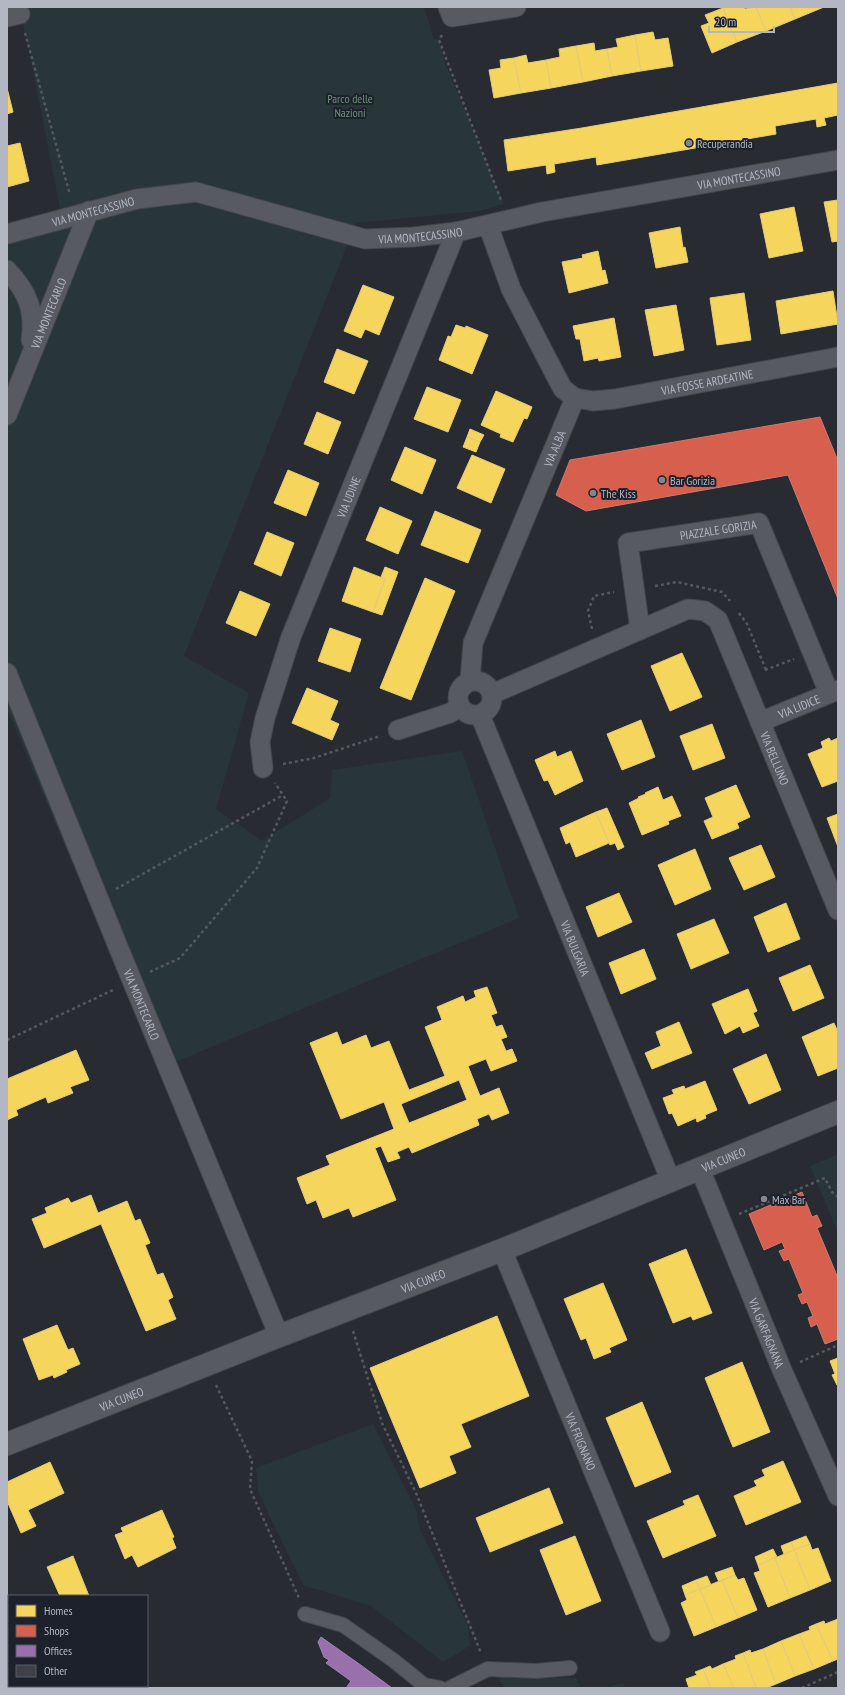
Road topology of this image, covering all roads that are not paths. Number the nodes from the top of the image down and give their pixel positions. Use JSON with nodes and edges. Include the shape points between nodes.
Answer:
{"nodes":[{"id":1,"x":516,"y":7,"type":"edge"},
{"id":2,"x":450,"y":12,"type":"edge"},
{"id":3,"x":838,"y":160,"type":"edge"},
{"id":4,"x":82,"y":213,"type":"junction"},
{"id":5,"x":488,"y":225,"type":"junction"},
{"id":6,"x":456,"y":232,"type":"junction"},
{"id":7,"x":7,"y":234,"type":"edge"},
{"id":8,"x":7,"y":270,"type":"edge"},
{"id":9,"x":838,"y":357,"type":"edge"},
{"id":10,"x":28,"y":363,"type":"junction"},
{"id":11,"x":575,"y":398,"type":"junction"},
{"id":12,"x":7,"y":415,"type":"edge"},
{"id":13,"x":640,"y":630,"type":"junction"},
{"id":14,"x":7,"y":673,"type":"edge"},
{"id":15,"x":470,"y":682,"type":"junction"},
{"id":16,"x":833,"y":692,"type":"edge"},
{"id":17,"x":492,"y":694,"type":"junction"},
{"id":18,"x":460,"y":707,"type":"junction"},
{"id":19,"x":480,"y":715,"type":"junction"},
{"id":20,"x":760,"y":722,"type":"junction"},
{"id":21,"x":398,"y":730,"type":"road end"},
{"id":22,"x":263,"y":768,"type":"road end"},
{"id":23,"x":836,"y":902,"type":"edge"},
{"id":24,"x":838,"y":1112,"type":"edge"},
{"id":25,"x":700,"y":1169,"type":"junction"},
{"id":26,"x":671,"y":1181,"type":"junction"},
{"id":27,"x":502,"y":1250,"type":"junction"},
{"id":28,"x":279,"y":1336,"type":"junction"},
{"id":29,"x":7,"y":1444,"type":"edge"},
{"id":30,"x":838,"y":1496,"type":"edge"},
{"id":31,"x":305,"y":1614,"type":"road end"},
{"id":32,"x":660,"y":1632,"type":"dead end"},
{"id":33,"x":570,"y":1668,"type":"dead end"},
{"id":34,"x":440,"y":1688,"type":"edge"},
{"id":35,"x":450,"y":1688,"type":"edge"}],
"edges":[{"from":1,"to":2,"type":"street"},
{"from":3,"to":5,"type":"street","name":"VIA MONTECASSINO","via":[[542,212]]},
{"from":4,"to":6,"type":"street","name":"VIA MONTECASSINO","via":[[137,199],[196,192],[365,239]]},
{"from":4,"to":7,"type":"street","name":"VIA MONTECASSINO"},
{"from":4,"to":10,"type":"street","name":"VIA MONTECARLO"},
{"from":5,"to":6,"type":"street","name":"VIA MONTECASSINO"},
{"from":5,"to":11,"type":"street","via":[[515,295],[556,378]]},
{"from":6,"to":22,"type":"street","name":"VIA UDINE","via":[[291,637],[264,718],[260,742]]},
{"from":8,"to":10,"type":"street","via":[[20,283],[33,317]]},
{"from":9,"to":11,"type":"street","name":"VIA FOSSE ARDEATINE","via":[[615,399],[593,401]]},
{"from":10,"to":12,"type":"street","name":"VIA MONTECARLO"},
{"from":11,"to":15,"type":"street","name":"VIA ALBA","via":[[473,643]]},
{"from":13,"to":16,"type":"street","name":"PIAZZALE GORIZIA","via":[[628,543],[759,523],[812,652]]},
{"from":13,"to":17,"type":"street"},
{"from":13,"to":20,"type":"street","name":"VIA BELLUNO","via":[[688,609],[705,611],[718,620]]},
{"from":14,"to":28,"type":"street","name":"VIA MONTECARLO"},
{"from":15,"to":17,"type":"street","via":[[487,685]]},
{"from":15,"to":18,"type":"street","via":[[460,689]]},
{"from":16,"to":20,"type":"street","name":"VIA LIDICE"},
{"from":17,"to":19,"type":"street","via":[[492,704]]},
{"from":18,"to":19,"type":"street","via":[[469,714]]},
{"from":18,"to":21,"type":"street","via":[[450,713]]},
{"from":19,"to":26,"type":"street","name":"VIA BULGARIA"},
{"from":20,"to":23,"type":"street","name":"VIA BELLUNO"},
{"from":24,"to":25,"type":"street","name":"VIA CUNEO"},
{"from":25,"to":26,"type":"street","name":"VIA CUNEO"},
{"from":25,"to":30,"type":"street","name":"VIA GARFAGNANA","via":[[782,1370]]},
{"from":26,"to":27,"type":"street","name":"VIA CUNEO"},
{"from":27,"to":28,"type":"street","name":"VIA CUNEO"},
{"from":27,"to":32,"type":"street","name":"VIA FRIGNANO"},
{"from":28,"to":29,"type":"street","name":"VIA CUNEO"},
{"from":31,"to":34,"type":"street","via":[[343,1625],[424,1685]]},
{"from":33,"to":35,"type":"street","via":[[536,1671],[488,1669]]}]}
